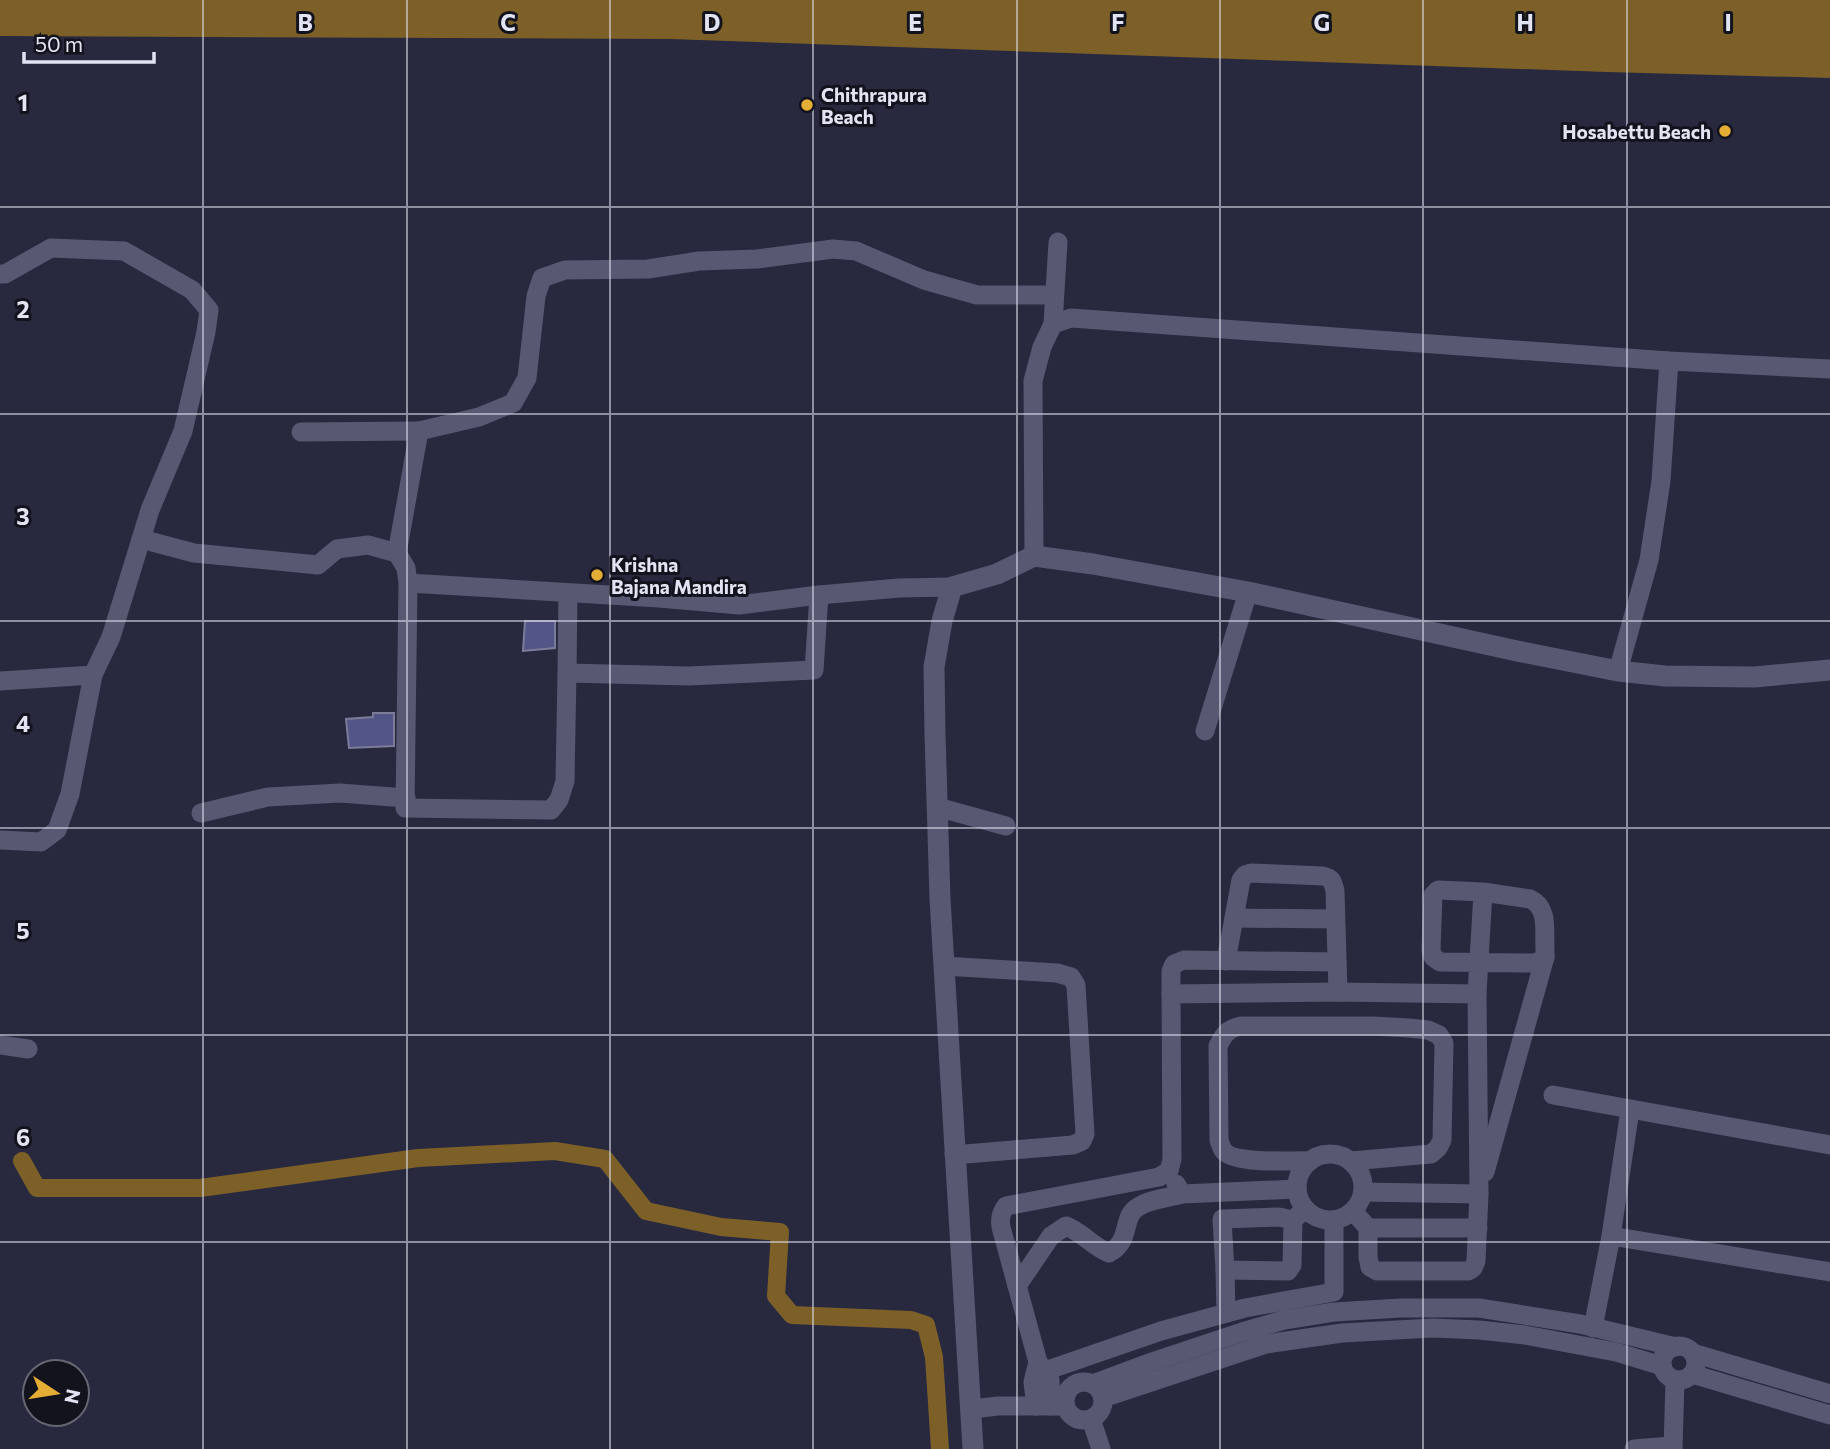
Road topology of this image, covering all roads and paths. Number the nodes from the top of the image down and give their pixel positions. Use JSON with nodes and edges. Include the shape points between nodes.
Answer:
{"nodes":[{"id":1,"x":1058,"y":242,"type":"dead end"},
{"id":2,"x":0,"y":274,"type":"edge"},
{"id":3,"x":1053,"y":295,"type":"junction"},
{"id":4,"x":1053,"y":324,"type":"junction"},
{"id":5,"x":1669,"y":361,"type":"junction"},
{"id":6,"x":1830,"y":369,"type":"edge"},
{"id":7,"x":419,"y":431,"type":"junction"},
{"id":8,"x":301,"y":432,"type":"dead end"},
{"id":9,"x":141,"y":538,"type":"junction"},
{"id":10,"x":397,"y":553,"type":"junction"},
{"id":11,"x":1034,"y":556,"type":"junction"},
{"id":12,"x":408,"y":583,"type":"junction"},
{"id":13,"x":952,"y":587,"type":"junction"},
{"id":14,"x":1248,"y":592,"type":"junction"},
{"id":15,"x":568,"y":593,"type":"junction"},
{"id":16,"x":819,"y":595,"type":"junction"},
{"id":17,"x":1830,"y":670,"type":"edge"},
{"id":18,"x":1618,"y":671,"type":"junction"},
{"id":19,"x":567,"y":673,"type":"junction"},
{"id":20,"x":93,"y":675,"type":"junction"},
{"id":21,"x":0,"y":681,"type":"edge"},
{"id":22,"x":1205,"y":731,"type":"dead end"},
{"id":23,"x":405,"y":798,"type":"junction"},
{"id":24,"x":937,"y":807,"type":"junction"},
{"id":25,"x":201,"y":813,"type":"dead end"},
{"id":26,"x":1006,"y":826,"type":"dead end"},
{"id":27,"x":0,"y":840,"type":"edge"},
{"id":28,"x":1483,"y":892,"type":"junction"},
{"id":29,"x":1234,"y":918,"type":"junction"},
{"id":30,"x":1335,"y":919,"type":"junction"},
{"id":31,"x":1545,"y":957,"type":"junction"},
{"id":32,"x":1226,"y":961,"type":"junction"},
{"id":33,"x":1337,"y":962,"type":"junction"},
{"id":34,"x":1479,"y":962,"type":"junction"},
{"id":35,"x":944,"y":966,"type":"junction"},
{"id":36,"x":1338,"y":992,"type":"junction"},
{"id":37,"x":1294,"y":993,"type":"junction"},
{"id":38,"x":1373,"y":993,"type":"junction"},
{"id":39,"x":1171,"y":994,"type":"junction"},
{"id":40,"x":1477,"y":994,"type":"junction"},
{"id":41,"x":1373,"y":1026,"type":"junction"},
{"id":42,"x":1294,"y":1027,"type":"junction"},
{"id":43,"x":0,"y":1045,"type":"edge"},
{"id":44,"x":27,"y":1049,"type":"dead end"},
{"id":45,"x":1444,"y":1069,"type":"junction"},
{"id":46,"x":1477,"y":1069,"type":"junction"},
{"id":47,"x":1553,"y":1095,"type":"dead end"},
{"id":48,"x":1630,"y":1110,"type":"junction"},
{"id":49,"x":1830,"y":1145,"type":"edge"},
{"id":50,"x":954,"y":1154,"type":"junction"},
{"id":51,"x":1310,"y":1161,"type":"junction"},
{"id":52,"x":1352,"y":1161,"type":"junction"},
{"id":53,"x":1169,"y":1171,"type":"junction"},
{"id":54,"x":1297,"y":1189,"type":"junction"},
{"id":55,"x":1221,"y":1192,"type":"junction"},
{"id":56,"x":1363,"y":1192,"type":"junction"},
{"id":57,"x":1182,"y":1194,"type":"junction"},
{"id":58,"x":1479,"y":1194,"type":"junction"},
{"id":59,"x":1353,"y":1211,"type":"junction"},
{"id":60,"x":1299,"y":1214,"type":"junction"},
{"id":61,"x":1222,"y":1219,"type":"junction"},
{"id":62,"x":1334,"y":1220,"type":"junction"},
{"id":63,"x":1368,"y":1228,"type":"junction"},
{"id":64,"x":1478,"y":1228,"type":"junction"},
{"id":65,"x":1611,"y":1236,"type":"junction"},
{"id":66,"x":1225,"y":1270,"type":"junction"},
{"id":67,"x":1830,"y":1272,"type":"edge"},
{"id":68,"x":1017,"y":1286,"type":"junction"},
{"id":69,"x":1334,"y":1292,"type":"junction"},
{"id":70,"x":1334,"y":1312,"type":"junction"},
{"id":71,"x":1226,"y":1313,"type":"junction"},
{"id":72,"x":1593,"y":1328,"type":"junction"},
{"id":73,"x":1336,"y":1334,"type":"junction"},
{"id":74,"x":1684,"y":1350,"type":"junction"},
{"id":75,"x":1042,"y":1366,"type":"junction"},
{"id":76,"x":1676,"y":1373,"type":"junction"},
{"id":77,"x":1098,"y":1391,"type":"junction"},
{"id":78,"x":1824,"y":1391,"type":"edge"},
{"id":79,"x":1051,"y":1406,"type":"junction"},
{"id":80,"x":972,"y":1409,"type":"junction"},
{"id":81,"x":1830,"y":1415,"type":"edge"},
{"id":82,"x":1091,"y":1419,"type":"junction"},
{"id":83,"x":1673,"y":1447,"type":"edge"},
{"id":84,"x":973,"y":1449,"type":"edge"},
{"id":85,"x":1101,"y":1449,"type":"edge"},
{"id":86,"x":1634,"y":1449,"type":"edge"}],
"edges":[{"from":1,"to":3,"type":"street"},
{"from":2,"to":9,"type":"street","via":[[51,248],[124,251],[192,290],[209,310],[183,431]]},
{"from":3,"to":4,"type":"street"},
{"from":3,"to":7,"type":"street","via":[[977,295],[924,280],[856,251],[833,249],[648,269],[565,270],[542,278],[527,378],[513,403],[479,417]]},
{"from":4,"to":5,"type":"street","via":[[1071,318]]},
{"from":4,"to":11,"type":"street","via":[[1033,381]]},
{"from":5,"to":6,"type":"street"},
{"from":5,"to":18,"type":"street","via":[[1661,481],[1649,560]]},
{"from":7,"to":8,"type":"street"},
{"from":7,"to":10,"type":"street"},
{"from":9,"to":10,"type":"street","via":[[194,554],[318,565],[337,549],[368,545]]},
{"from":9,"to":20,"type":"street","via":[[111,636]]},
{"from":10,"to":12,"type":"street"},
{"from":11,"to":13,"type":"street","via":[[997,574]]},
{"from":11,"to":14,"type":"street"},
{"from":12,"to":15,"type":"street"},
{"from":12,"to":23,"type":"street"},
{"from":13,"to":16,"type":"street"},
{"from":13,"to":24,"type":"street","via":[[934,667]]},
{"from":14,"to":18,"type":"street"},
{"from":14,"to":22,"type":"street"},
{"from":15,"to":16,"type":"street","via":[[739,605]]},
{"from":15,"to":19,"type":"street"},
{"from":16,"to":19,"type":"street","via":[[814,670],[689,676]]},
{"from":17,"to":18,"type":"street","via":[[1754,677]]},
{"from":19,"to":23,"type":"street","via":[[565,780],[551,810],[405,808]]},
{"from":20,"to":21,"type":"street"},
{"from":20,"to":27,"type":"street","via":[[70,794],[57,830],[41,842]]},
{"from":23,"to":25,"type":"street","via":[[340,793],[268,797]]},
{"from":24,"to":26,"type":"street"},
{"from":24,"to":35,"type":"street"},
{"from":28,"to":31,"type":"street","via":[[1537,902],[1543,909]]},
{"from":28,"to":34,"type":"street"},
{"from":28,"to":34,"type":"street","via":[[1438,890],[1432,904],[1433,957],[1440,962]]},
{"from":29,"to":30,"type":"street"},
{"from":29,"to":30,"type":"street","via":[[1241,880],[1251,873],[1329,877],[1335,891]]},
{"from":29,"to":32,"type":"street"},
{"from":30,"to":33,"type":"street"},
{"from":31,"to":34,"type":"street","via":[[1534,963]]},
{"from":31,"to":58,"type":"street"},
{"from":32,"to":33,"type":"street"},
{"from":32,"to":39,"type":"street","via":[[1174,964]]},
{"from":33,"to":36,"type":"street"},
{"from":34,"to":40,"type":"street"},
{"from":35,"to":50,"type":"street"},
{"from":35,"to":50,"type":"street","via":[[1071,977],[1076,985],[1086,1134],[1073,1145]]},
{"from":36,"to":37,"type":"street"},
{"from":36,"to":38,"type":"street"},
{"from":37,"to":39,"type":"street"},
{"from":37,"to":42,"type":"street"},
{"from":38,"to":40,"type":"street"},
{"from":38,"to":41,"type":"street"},
{"from":39,"to":53,"type":"street"},
{"from":40,"to":46,"type":"street"},
{"from":41,"to":42,"type":"street"},
{"from":41,"to":45,"type":"street","via":[[1439,1035],[1444,1043]]},
{"from":42,"to":51,"type":"street","via":[[1241,1026],[1224,1034],[1217,1059],[1219,1140],[1231,1156]]},
{"from":43,"to":44,"type":"street"},
{"from":45,"to":46,"type":"street"},
{"from":45,"to":52,"type":"street","via":[[1438,1149],[1431,1154]]},
{"from":46,"to":58,"type":"street"},
{"from":47,"to":48,"type":"street"},
{"from":48,"to":49,"type":"street"},
{"from":48,"to":65,"type":"street"},
{"from":50,"to":80,"type":"street"},
{"from":51,"to":52,"type":"street","via":[[1331,1154]]},
{"from":51,"to":54,"type":"street","via":[[1302,1169]]},
{"from":52,"to":56,"type":"street","via":[[1363,1180]]},
{"from":53,"to":57,"type":"street"},
{"from":53,"to":68,"type":"street","via":[[1159,1177],[1006,1206],[1000,1224]]},
{"from":54,"to":55,"type":"street"},
{"from":54,"to":60,"type":"street"},
{"from":55,"to":57,"type":"street"},
{"from":55,"to":61,"type":"street"},
{"from":56,"to":58,"type":"street"},
{"from":56,"to":59,"type":"street"},
{"from":57,"to":68,"type":"street","via":[[1138,1206],[1131,1213],[1122,1243],[1109,1253],[1075,1230],[1066,1226],[1058,1230]]},
{"from":58,"to":64,"type":"street"},
{"from":59,"to":62,"type":"street"},
{"from":59,"to":63,"type":"street"},
{"from":60,"to":61,"type":"street"},
{"from":60,"to":62,"type":"street"},
{"from":60,"to":66,"type":"street","via":[[1288,1270]]},
{"from":61,"to":66,"type":"street"},
{"from":62,"to":69,"type":"street"},
{"from":63,"to":64,"type":"street"},
{"from":63,"to":64,"type":"street","via":[[1370,1267],[1398,1272],[1468,1271],[1476,1261]]},
{"from":65,"to":67,"type":"street"},
{"from":65,"to":72,"type":"street"},
{"from":66,"to":71,"type":"street"},
{"from":68,"to":75,"type":"street"},
{"from":69,"to":70,"type":"street"},
{"from":69,"to":71,"type":"street"},
{"from":70,"to":72,"type":"street","via":[[1479,1308]]},
{"from":70,"to":73,"type":"street"},
{"from":70,"to":77,"type":"street","via":[[1284,1320],[1152,1362]]},
{"from":71,"to":75,"type":"street"},
{"from":72,"to":74,"type":"street"},
{"from":73,"to":76,"type":"street","via":[[1433,1328],[1525,1335],[1616,1352]]},
{"from":73,"to":77,"type":"street","via":[[1266,1344]]},
{"from":74,"to":76,"type":"street","via":[[1696,1363]]},
{"from":74,"to":76,"type":"street","via":[[1672,1348],[1664,1355]]},
{"from":74,"to":78,"type":"street"},
{"from":75,"to":79,"type":"street","via":[[1050,1380]]},
{"from":76,"to":81,"type":"street"},
{"from":76,"to":83,"type":"street"},
{"from":77,"to":79,"type":"street","via":[[1081,1382],[1070,1388],[1066,1399]]},
{"from":77,"to":82,"type":"street","via":[[1101,1411]]},
{"from":79,"to":80,"type":"street"},
{"from":79,"to":82,"type":"street","via":[[1079,1419]]},
{"from":80,"to":84,"type":"street"},
{"from":82,"to":85,"type":"street"},
{"from":83,"to":86,"type":"street"}]}
